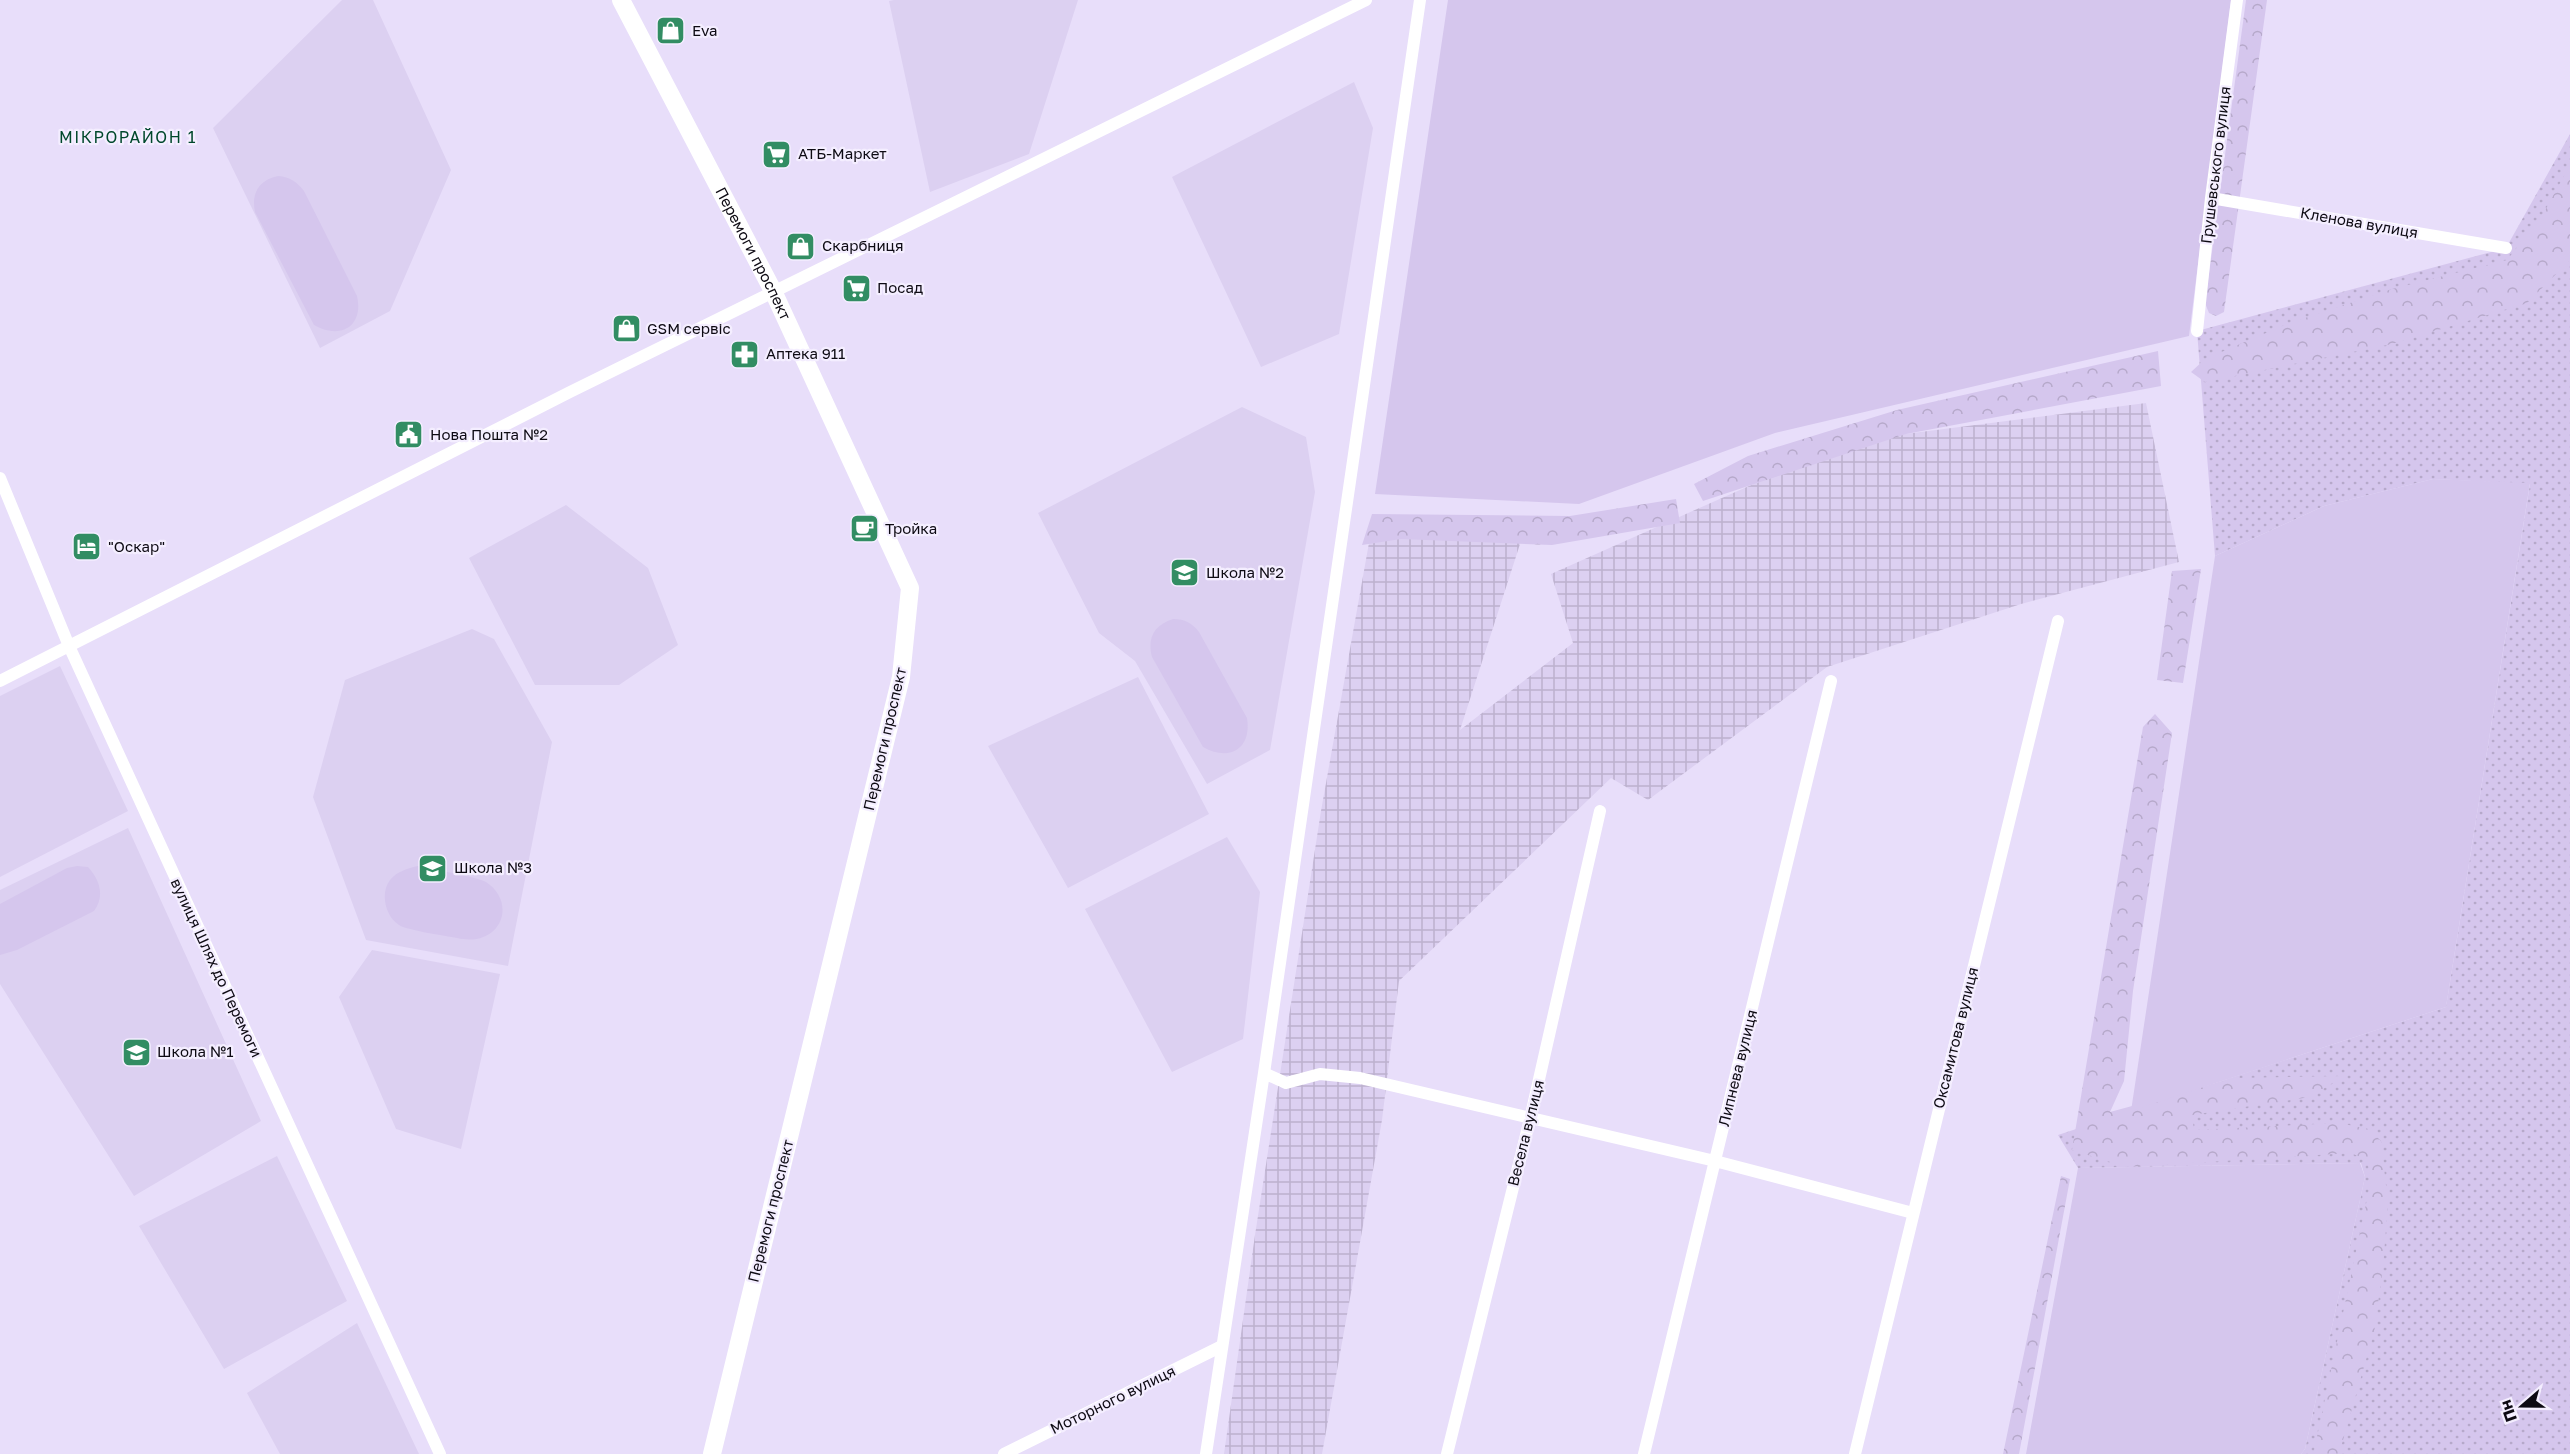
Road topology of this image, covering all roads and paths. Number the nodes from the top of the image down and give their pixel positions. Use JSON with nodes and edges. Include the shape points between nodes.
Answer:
{"nodes":[{"id":1,"x":621,"y":0,"type":"edge"},
{"id":2,"x":1366,"y":0,"type":"edge"},
{"id":3,"x":1420,"y":0,"type":"edge"},
{"id":4,"x":2237,"y":0,"type":"edge"},
{"id":5,"x":2211,"y":198,"type":"junction"},
{"id":6,"x":2506,"y":248,"type":"dead end"},
{"id":7,"x":773,"y":291,"type":"junction"},
{"id":8,"x":2197,"y":331,"type":"dead end"},
{"id":9,"x":0,"y":478,"type":"edge"},
{"id":10,"x":2058,"y":621,"type":"dead end"},
{"id":11,"x":69,"y":646,"type":"junction"},
{"id":12,"x":0,"y":681,"type":"edge"},
{"id":13,"x":1831,"y":681,"type":"dead end"},
{"id":14,"x":1600,"y":811,"type":"dead end"},
{"id":15,"x":1264,"y":1073,"type":"junction"},
{"id":16,"x":1530,"y":1119,"type":"junction"},
{"id":17,"x":1715,"y":1161,"type":"junction"},
{"id":18,"x":1914,"y":1213,"type":"junction"},
{"id":19,"x":1222,"y":1346,"type":"junction"},
{"id":20,"x":440,"y":1454,"type":"edge"},
{"id":21,"x":712,"y":1454,"type":"edge"},
{"id":22,"x":1004,"y":1454,"type":"edge"},
{"id":23,"x":1206,"y":1454,"type":"edge"},
{"id":24,"x":1447,"y":1454,"type":"edge"},
{"id":25,"x":1644,"y":1454,"type":"edge"},
{"id":26,"x":1855,"y":1454,"type":"edge"}],
"edges":[{"from":1,"to":7,"type":"street","name":"Перемоги проспект"},
{"from":2,"to":7,"type":"street"},
{"from":3,"to":15,"type":"street"},
{"from":4,"to":5,"type":"street","name":"Грушевського вулиця"},
{"from":5,"to":6,"type":"street","name":"Кленова вулиця"},
{"from":5,"to":8,"type":"street","name":"Грушевського вулиця"},
{"from":7,"to":11,"type":"street"},
{"from":7,"to":21,"type":"street","name":"Перемоги проспект","via":[[910,588],[901,677]]},
{"from":9,"to":11,"type":"street","name":"вулиця Шлях до Перемоги"},
{"from":10,"to":18,"type":"street","name":"Оксамитова вулиця"},
{"from":11,"to":12,"type":"street"},
{"from":11,"to":20,"type":"street","name":"вулиця Шлях до Перемоги"},
{"from":13,"to":17,"type":"street","name":"Липнева вулиця"},
{"from":14,"to":16,"type":"street","name":"Весела вулиця"},
{"from":15,"to":16,"type":"street","via":[[1286,1083],[1320,1074],[1360,1078]]},
{"from":15,"to":19,"type":"street"},
{"from":16,"to":17,"type":"street"},
{"from":16,"to":24,"type":"street","name":"Весела вулиця"},
{"from":17,"to":18,"type":"street"},
{"from":17,"to":25,"type":"street","name":"Липнева вулиця"},
{"from":18,"to":26,"type":"street","name":"Оксамитова вулиця"},
{"from":19,"to":22,"type":"street","name":"Моторного вулиця"},
{"from":19,"to":23,"type":"street"}]}
